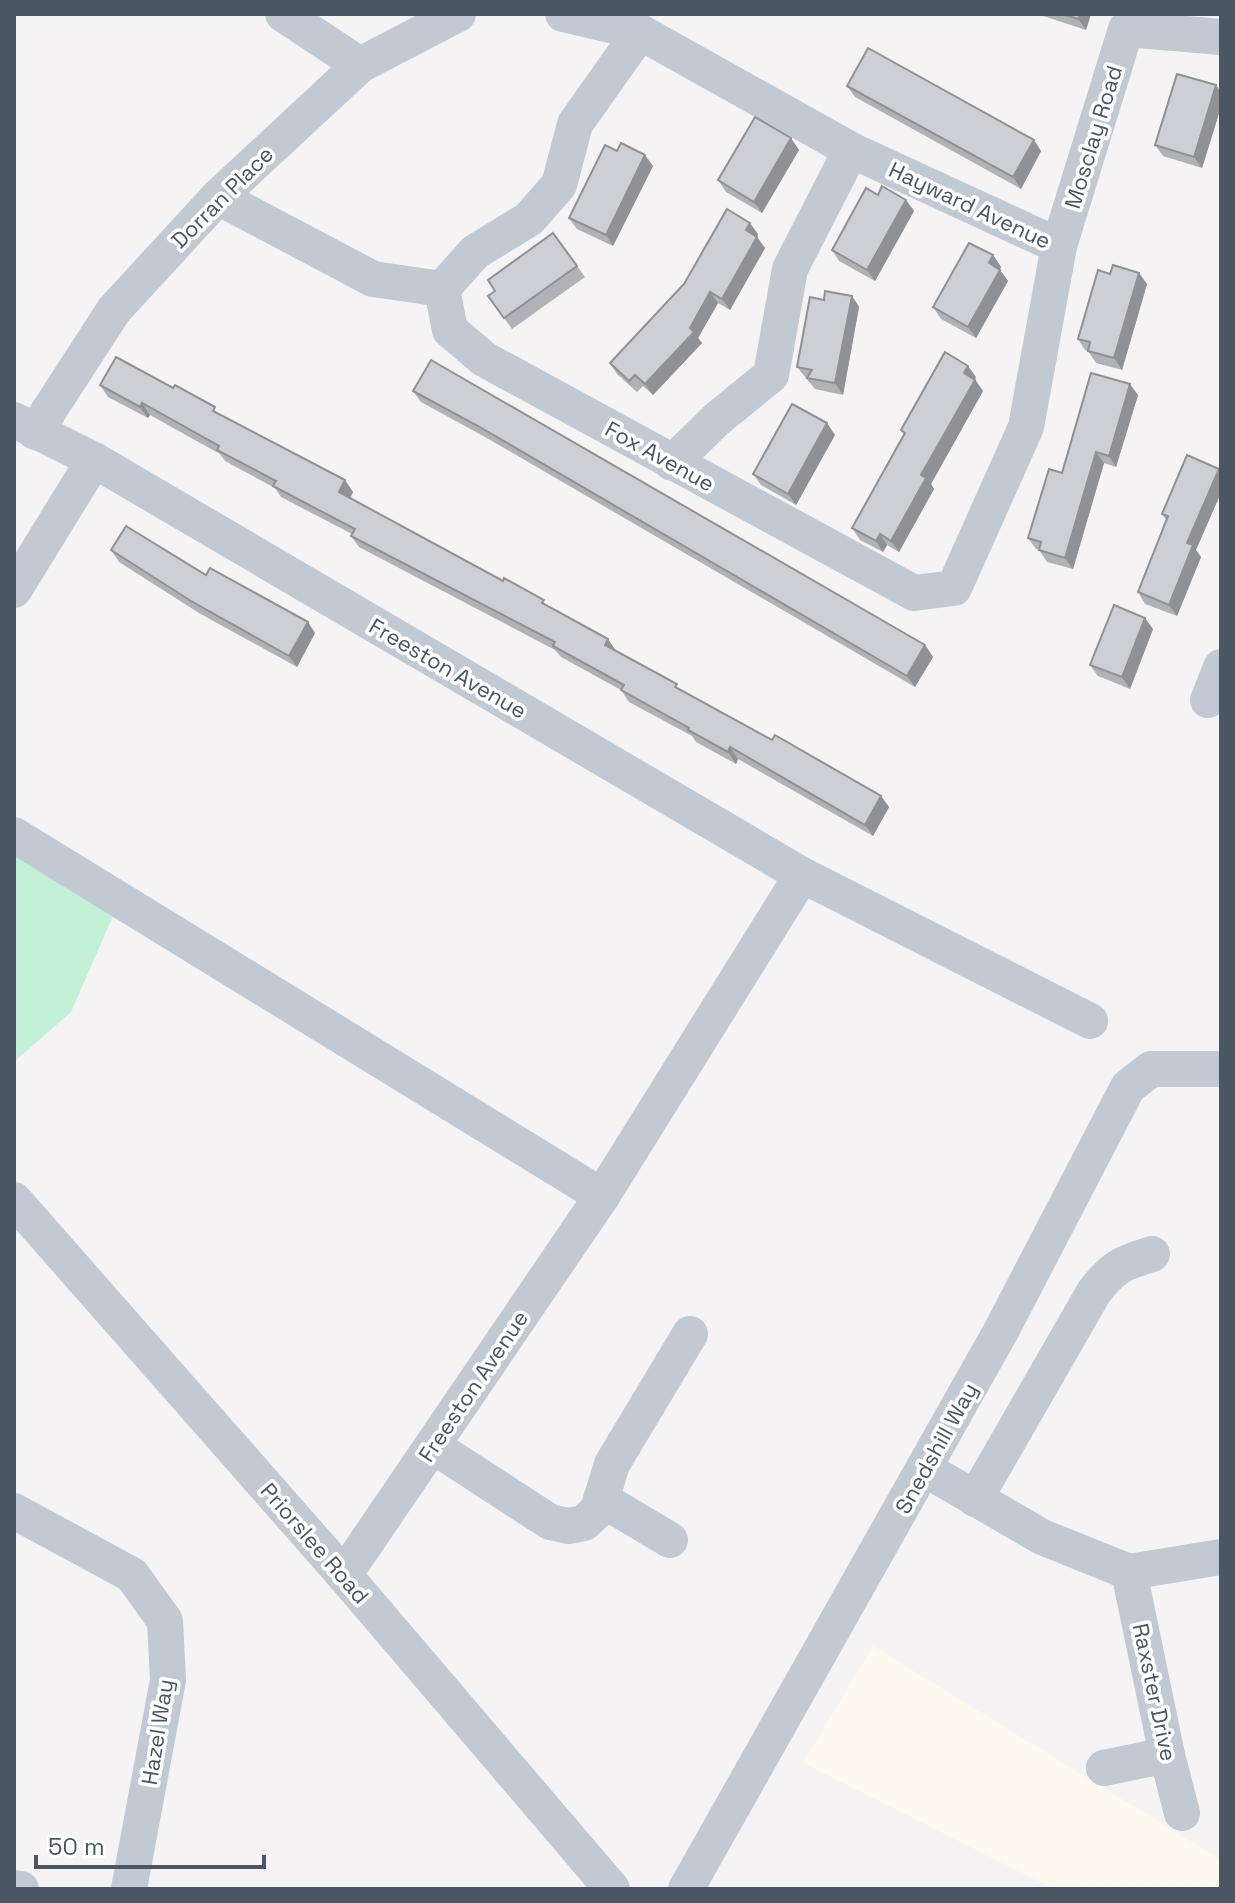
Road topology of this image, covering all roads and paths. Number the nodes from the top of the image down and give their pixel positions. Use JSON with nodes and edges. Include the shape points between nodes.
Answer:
{"nodes":[{"id":1,"x":283,"y":14,"type":"edge"},
{"id":2,"x":458,"y":14,"type":"edge"},
{"id":3,"x":563,"y":14,"type":"edge"},
{"id":4,"x":1129,"y":21,"type":"edge"},
{"id":5,"x":640,"y":32,"type":"junction"},
{"id":6,"x":1221,"y":37,"type":"edge"},
{"id":7,"x":360,"y":65,"type":"junction"},
{"id":8,"x":851,"y":150,"type":"junction"},
{"id":9,"x":218,"y":197,"type":"junction"},
{"id":10,"x":1059,"y":246,"type":"junction"},
{"id":11,"x":442,"y":289,"type":"junction"},
{"id":12,"x":24,"y":426,"type":"edge"},
{"id":13,"x":94,"y":460,"type":"junction"},
{"id":14,"x":672,"y":463,"type":"junction"},
{"id":15,"x":14,"y":590,"type":"edge"},
{"id":16,"x":914,"y":593,"type":"joint"},
{"id":17,"x":14,"y":835,"type":"edge"},
{"id":18,"x":802,"y":875,"type":"junction"},
{"id":19,"x":1090,"y":1021,"type":"dead end"},
{"id":20,"x":1221,"y":1069,"type":"edge"},
{"id":21,"x":602,"y":1196,"type":"junction"},
{"id":22,"x":14,"y":1200,"type":"edge"},
{"id":23,"x":1152,"y":1254,"type":"dead end"},
{"id":24,"x":690,"y":1334,"type":"dead end"},
{"id":25,"x":433,"y":1446,"type":"junction"},
{"id":26,"x":925,"y":1469,"type":"junction"},
{"id":27,"x":601,"y":1499,"type":"junction"},
{"id":28,"x":975,"y":1499,"type":"junction"},
{"id":29,"x":14,"y":1511,"type":"edge"},
{"id":30,"x":670,"y":1540,"type":"dead end"},
{"id":31,"x":1221,"y":1557,"type":"edge"},
{"id":32,"x":1129,"y":1572,"type":"junction"},
{"id":33,"x":344,"y":1575,"type":"junction"},
{"id":34,"x":1167,"y":1755,"type":"junction"},
{"id":35,"x":1104,"y":1768,"type":"dead end"},
{"id":36,"x":1182,"y":1813,"type":"dead end"},
{"id":37,"x":14,"y":1888,"type":"edge"},
{"id":38,"x":21,"y":1889,"type":"edge"},
{"id":39,"x":129,"y":1889,"type":"edge"},
{"id":40,"x":612,"y":1889,"type":"edge"},
{"id":41,"x":686,"y":1889,"type":"edge"}],
"edges":[{"from":1,"to":7,"type":"street"},
{"from":2,"to":7,"type":"street","name":"Dorran Place"},
{"from":3,"to":5,"type":"street","name":"Hayward Avenue"},
{"from":4,"to":6,"type":"street","name":"Mosclay Road"},
{"from":4,"to":10,"type":"street","name":"Mosclay Road"},
{"from":5,"to":8,"type":"street","name":"Hayward Avenue"},
{"from":5,"to":11,"type":"street","via":[[575,124],[559,185],[529,219],[475,252]]},
{"from":7,"to":9,"type":"street","name":"Dorran Place"},
{"from":8,"to":10,"type":"street","name":"Hayward Avenue"},
{"from":8,"to":14,"type":"street","via":[[790,269],[771,375]]},
{"from":9,"to":11,"type":"street","via":[[373,279]]},
{"from":9,"to":12,"type":"street","name":"Dorran Place","via":[[114,310]]},
{"from":10,"to":16,"type":"street","name":"Hayward Avenue","via":[[1026,427],[954,588]]},
{"from":11,"to":14,"type":"street","name":"Fox Avenue","via":[[450,330],[484,359]]},
{"from":12,"to":13,"type":"street","name":"Freeston Avenue"},
{"from":13,"to":15,"type":"street"},
{"from":13,"to":18,"type":"street","name":"Freeston Avenue"},
{"from":14,"to":16,"type":"street","name":"Fox Avenue"},
{"from":17,"to":21,"type":"street"},
{"from":18,"to":19,"type":"street","name":"Freeston Avenue"},
{"from":18,"to":21,"type":"street","name":"Freeston Avenue"},
{"from":20,"to":26,"type":"street","name":"Snedshill Way","via":[[1151,1069],[1128,1087]]},
{"from":21,"to":25,"type":"street","name":"Freeston Avenue"},
{"from":22,"to":33,"type":"street","name":"Priorslee Road"},
{"from":23,"to":28,"type":"street","via":[[1123,1262],[1094,1292]]},
{"from":24,"to":27,"type":"street","via":[[612,1464]]},
{"from":25,"to":27,"type":"street","via":[[550,1522],[584,1523]]},
{"from":25,"to":33,"type":"street","name":"Freeston Avenue"},
{"from":26,"to":28,"type":"street"},
{"from":26,"to":41,"type":"street","name":"Snedshill Way"},
{"from":27,"to":30,"type":"street"},
{"from":28,"to":32,"type":"street","via":[[1042,1537]]},
{"from":29,"to":39,"type":"street","name":"Hazel Way","via":[[132,1575],[165,1621],[168,1680]]},
{"from":31,"to":32,"type":"street"},
{"from":32,"to":34,"type":"street","name":"Raxster Drive"},
{"from":33,"to":40,"type":"street","name":"Priorslee Road"},
{"from":34,"to":35,"type":"street"},
{"from":34,"to":36,"type":"street","name":"Raxster Drive"},
{"from":37,"to":38,"type":"street"}]}
